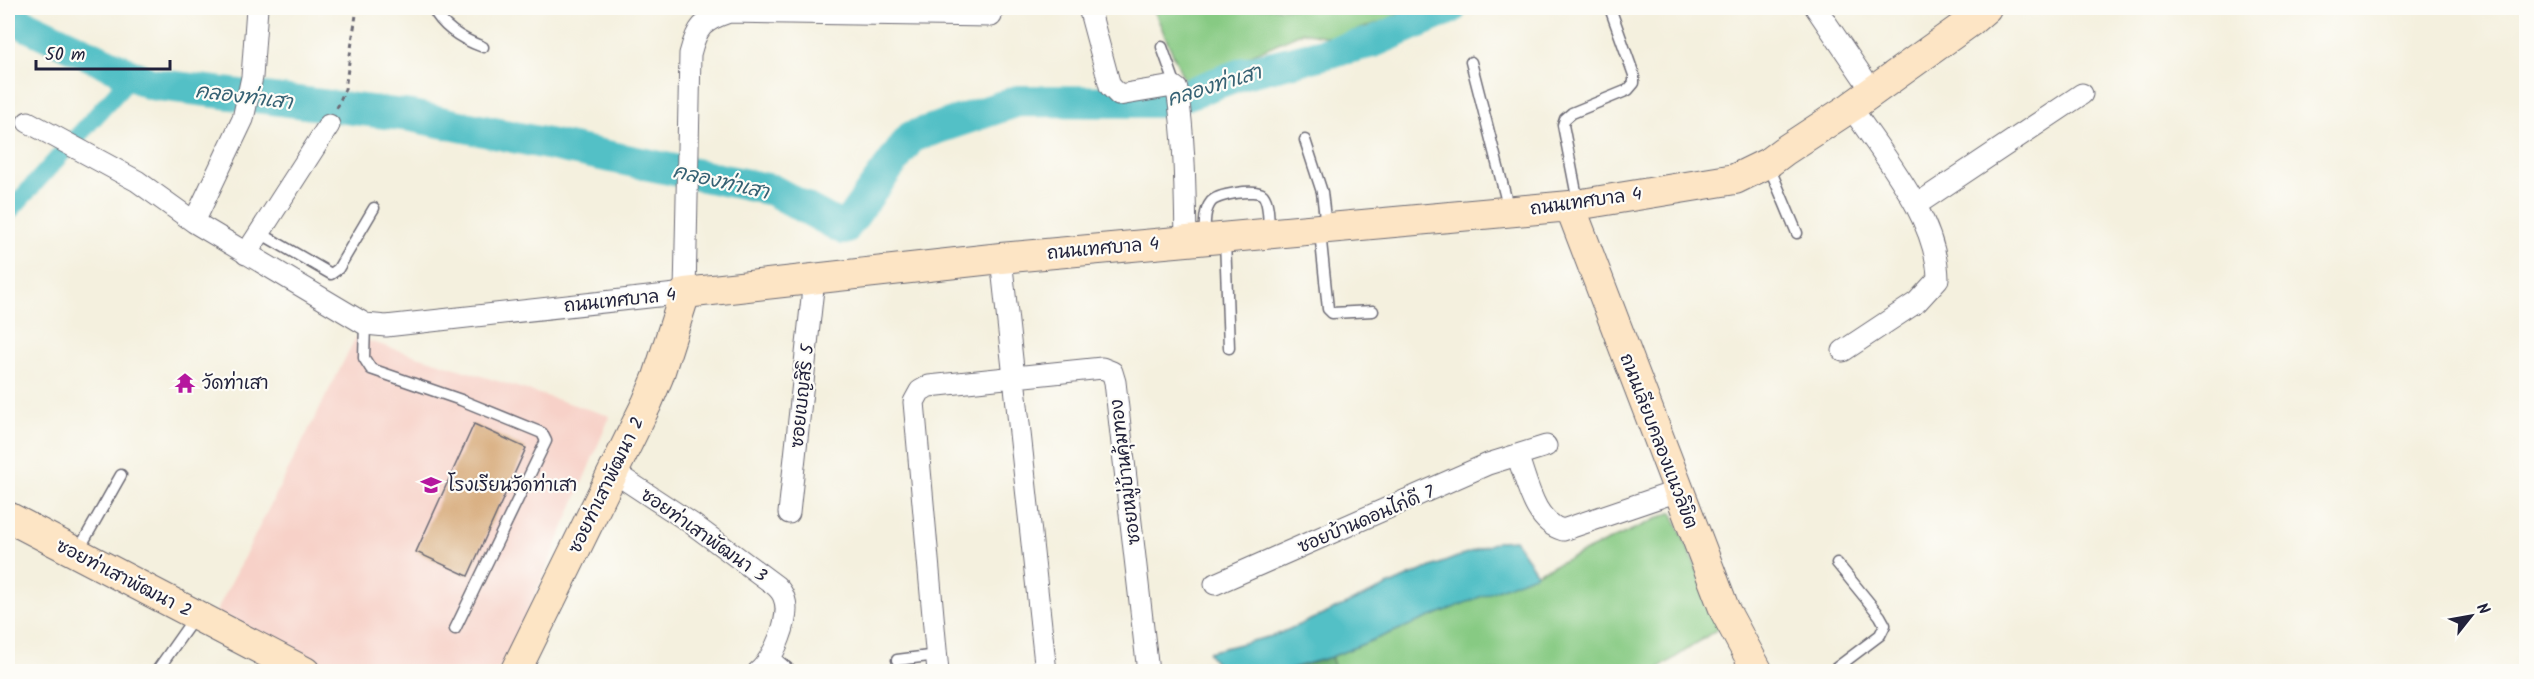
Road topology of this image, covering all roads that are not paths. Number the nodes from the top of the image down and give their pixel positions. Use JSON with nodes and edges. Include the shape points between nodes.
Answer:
{"nodes":[{"id":1,"x":257,"y":8,"type":"edge"},
{"id":2,"x":433,"y":8,"type":"edge"},
{"id":3,"x":1089,"y":8,"type":"edge"},
{"id":4,"x":1610,"y":8,"type":"edge"},
{"id":5,"x":1816,"y":8,"type":"edge"},
{"id":6,"x":1986,"y":8,"type":"edge"},
{"id":7,"x":729,"y":10,"type":"edge"},
{"id":8,"x":845,"y":10,"type":"edge"},
{"id":9,"x":956,"y":12,"type":"edge"},
{"id":10,"x":991,"y":16,"type":"dead end"},
{"id":11,"x":483,"y":47,"type":"dead end"},
{"id":12,"x":1162,"y":47,"type":"dead end"},
{"id":13,"x":1471,"y":62,"type":"dead end"},
{"id":14,"x":1177,"y":89,"type":"junction"},
{"id":15,"x":2082,"y":94,"type":"dead end"},
{"id":16,"x":1862,"y":100,"type":"junction"},
{"id":17,"x":27,"y":122,"type":"dead end"},
{"id":18,"x":329,"y":125,"type":"dead end"},
{"id":19,"x":1305,"y":140,"type":"dead end"},
{"id":20,"x":1768,"y":163,"type":"junction"},
{"id":21,"x":1574,"y":205,"type":"junction"},
{"id":22,"x":1916,"y":205,"type":"junction"},
{"id":23,"x":374,"y":208,"type":"dead end"},
{"id":24,"x":1509,"y":211,"type":"junction"},
{"id":25,"x":194,"y":222,"type":"junction"},
{"id":26,"x":1323,"y":228,"type":"junction"},
{"id":27,"x":260,"y":233,"type":"junction"},
{"id":28,"x":1269,"y":233,"type":"junction"},
{"id":29,"x":1797,"y":233,"type":"dead end"},
{"id":30,"x":1205,"y":239,"type":"junction"},
{"id":31,"x":246,"y":254,"type":"junction"},
{"id":32,"x":1000,"y":258,"type":"junction"},
{"id":33,"x":814,"y":279,"type":"junction"},
{"id":34,"x":686,"y":293,"type":"junction"},
{"id":35,"x":1373,"y":312,"type":"dead end"},
{"id":36,"x":365,"y":324,"type":"junction"},
{"id":37,"x":1229,"y":348,"type":"dead end"},
{"id":38,"x":1843,"y":351,"type":"dead end"},
{"id":39,"x":1014,"y":377,"type":"junction"},
{"id":40,"x":1546,"y":446,"type":"dead end"},
{"id":41,"x":1517,"y":455,"type":"junction"},
{"id":42,"x":612,"y":471,"type":"junction"},
{"id":43,"x":121,"y":475,"type":"dead end"},
{"id":44,"x":1678,"y":491,"type":"junction"},
{"id":45,"x":789,"y":513,"type":"dead end"},
{"id":46,"x":8,"y":517,"type":"edge"},
{"id":47,"x":77,"y":553,"type":"junction"},
{"id":48,"x":1837,"y":563,"type":"dead end"},
{"id":49,"x":1215,"y":584,"type":"dead end"},
{"id":50,"x":196,"y":615,"type":"junction"},
{"id":51,"x":455,"y":629,"type":"dead end"},
{"id":52,"x":773,"y":656,"type":"junction"},
{"id":53,"x":897,"y":660,"type":"dead end"},
{"id":54,"x":937,"y":663,"type":"edge"},
{"id":55,"x":156,"y":672,"type":"edge"},
{"id":56,"x":305,"y":672,"type":"edge"},
{"id":57,"x":514,"y":672,"type":"edge"},
{"id":58,"x":758,"y":672,"type":"edge"},
{"id":59,"x":792,"y":672,"type":"edge"},
{"id":60,"x":1046,"y":672,"type":"edge"},
{"id":61,"x":1148,"y":672,"type":"edge"},
{"id":62,"x":1758,"y":672,"type":"edge"},
{"id":63,"x":1831,"y":672,"type":"edge"}],
"edges":[{"from":1,"to":25,"type":"street","via":[[252,77],[243,119]]},
{"from":2,"to":11,"type":"lane","via":[[440,23]]},
{"from":3,"to":14,"type":"street","via":[[1114,93]]},
{"from":4,"to":21,"type":"lane","via":[[1634,83],[1628,90],[1572,113],[1563,125]]},
{"from":5,"to":16,"type":"street"},
{"from":6,"to":16,"type":"street","name":"ถนนเทศบาล 4"},
{"from":7,"to":8,"type":"street"},
{"from":7,"to":34,"type":"street","via":[[710,18],[696,32],[690,54]]},
{"from":8,"to":9,"type":"street"},
{"from":9,"to":10,"type":"street"},
{"from":12,"to":14,"type":"lane"},
{"from":13,"to":24,"type":"lane"},
{"from":14,"to":30,"type":"street"},
{"from":15,"to":22,"type":"street"},
{"from":16,"to":20,"type":"street","name":"ถนนเทศบาล 4"},
{"from":16,"to":22,"type":"street"},
{"from":17,"to":25,"type":"street","name":"ถนนเทศบาล 4","via":[[137,181]]},
{"from":18,"to":27,"type":"street"},
{"from":19,"to":26,"type":"lane","via":[[1322,192]]},
{"from":20,"to":21,"type":"street","name":"ถนนเทศบาล 4","via":[[1735,179]]},
{"from":20,"to":29,"type":"lane"},
{"from":21,"to":24,"type":"street","name":"ถนนเทศบาล 4"},
{"from":21,"to":44,"type":"street","name":"ถนนเลียบคลองแนวลิขิต"},
{"from":22,"to":38,"type":"street","via":[[1938,258],[1938,279],[1917,302]]},
{"from":23,"to":27,"type":"lane","via":[[338,269],[331,274]]},
{"from":24,"to":26,"type":"street","name":"ถนนเทศบาล 4"},
{"from":25,"to":31,"type":"street","name":"ถนนเทศบาล 4"},
{"from":26,"to":28,"type":"street","name":"ถนนเทศบาล 4"},
{"from":26,"to":35,"type":"lane","via":[[1328,309],[1332,313]]},
{"from":27,"to":31,"type":"street"},
{"from":28,"to":30,"type":"street","name":"ถนนเทศบาล 4"},
{"from":28,"to":30,"type":"lane","via":[[1266,200],[1255,190],[1216,198],[1210,203]]},
{"from":30,"to":32,"type":"street","name":"ถนนเทศบาล 4"},
{"from":30,"to":37,"type":"lane"},
{"from":31,"to":36,"type":"street","name":"ถนนเทศบาล 4"},
{"from":32,"to":33,"type":"street","name":"ถนนเทศบาล 4"},
{"from":32,"to":39,"type":"street"},
{"from":33,"to":34,"type":"street","name":"ถนนเทศบาล 4"},
{"from":33,"to":45,"type":"street","name":"ซอยเบญสิริ 5"},
{"from":34,"to":36,"type":"street","name":"ถนนเทศบาล 4","via":[[386,326]]},
{"from":34,"to":42,"type":"street","name":"ซอยท่าเสาพัฒนา 2","via":[[658,377]]},
{"from":36,"to":51,"type":"lane","via":[[364,358],[371,369],[542,433],[546,441]]},
{"from":39,"to":54,"type":"street","name":"ซอยหมู่บ้านคุ้มทอง","via":[[929,386],[914,402]]},
{"from":39,"to":60,"type":"street"},
{"from":39,"to":61,"type":"street","name":"ซอยหมู่บ้านคุ้มทอง","via":[[1102,368],[1112,372]]},
{"from":40,"to":41,"type":"street","name":"ซอยบ้านดอนไก่ดี 7"},
{"from":41,"to":44,"type":"street","via":[[1539,511],[1554,528],[1563,530]]},
{"from":41,"to":49,"type":"street","name":"ซอยบ้านดอนไก่ดี 7","via":[[1488,464]]},
{"from":42,"to":52,"type":"street","name":"ซอยท่าเสาพัฒนา 3","via":[[692,523],[776,586],[785,599],[784,620]]},
{"from":42,"to":57,"type":"street","name":"ซอยท่าเสาพัฒนา 2"},
{"from":43,"to":47,"type":"lane"},
{"from":44,"to":62,"type":"street","name":"ถนนเลียบคลองแนวลิขิต","via":[[1725,611]]},
{"from":46,"to":47,"type":"street","name":"ซอยท่าเสาพัฒนา 2"},
{"from":47,"to":50,"type":"street","name":"ซอยท่าเสาพัฒนา 2"},
{"from":48,"to":63,"type":"lane","via":[[1885,625],[1880,635]]},
{"from":50,"to":55,"type":"lane"},
{"from":50,"to":56,"type":"street","name":"ซอยท่าเสาพัฒนา 2"},
{"from":52,"to":58,"type":"street","name":"ซอยท่าเสาพัฒนา 3"},
{"from":52,"to":59,"type":"lane"},
{"from":53,"to":54,"type":"lane"}]}
